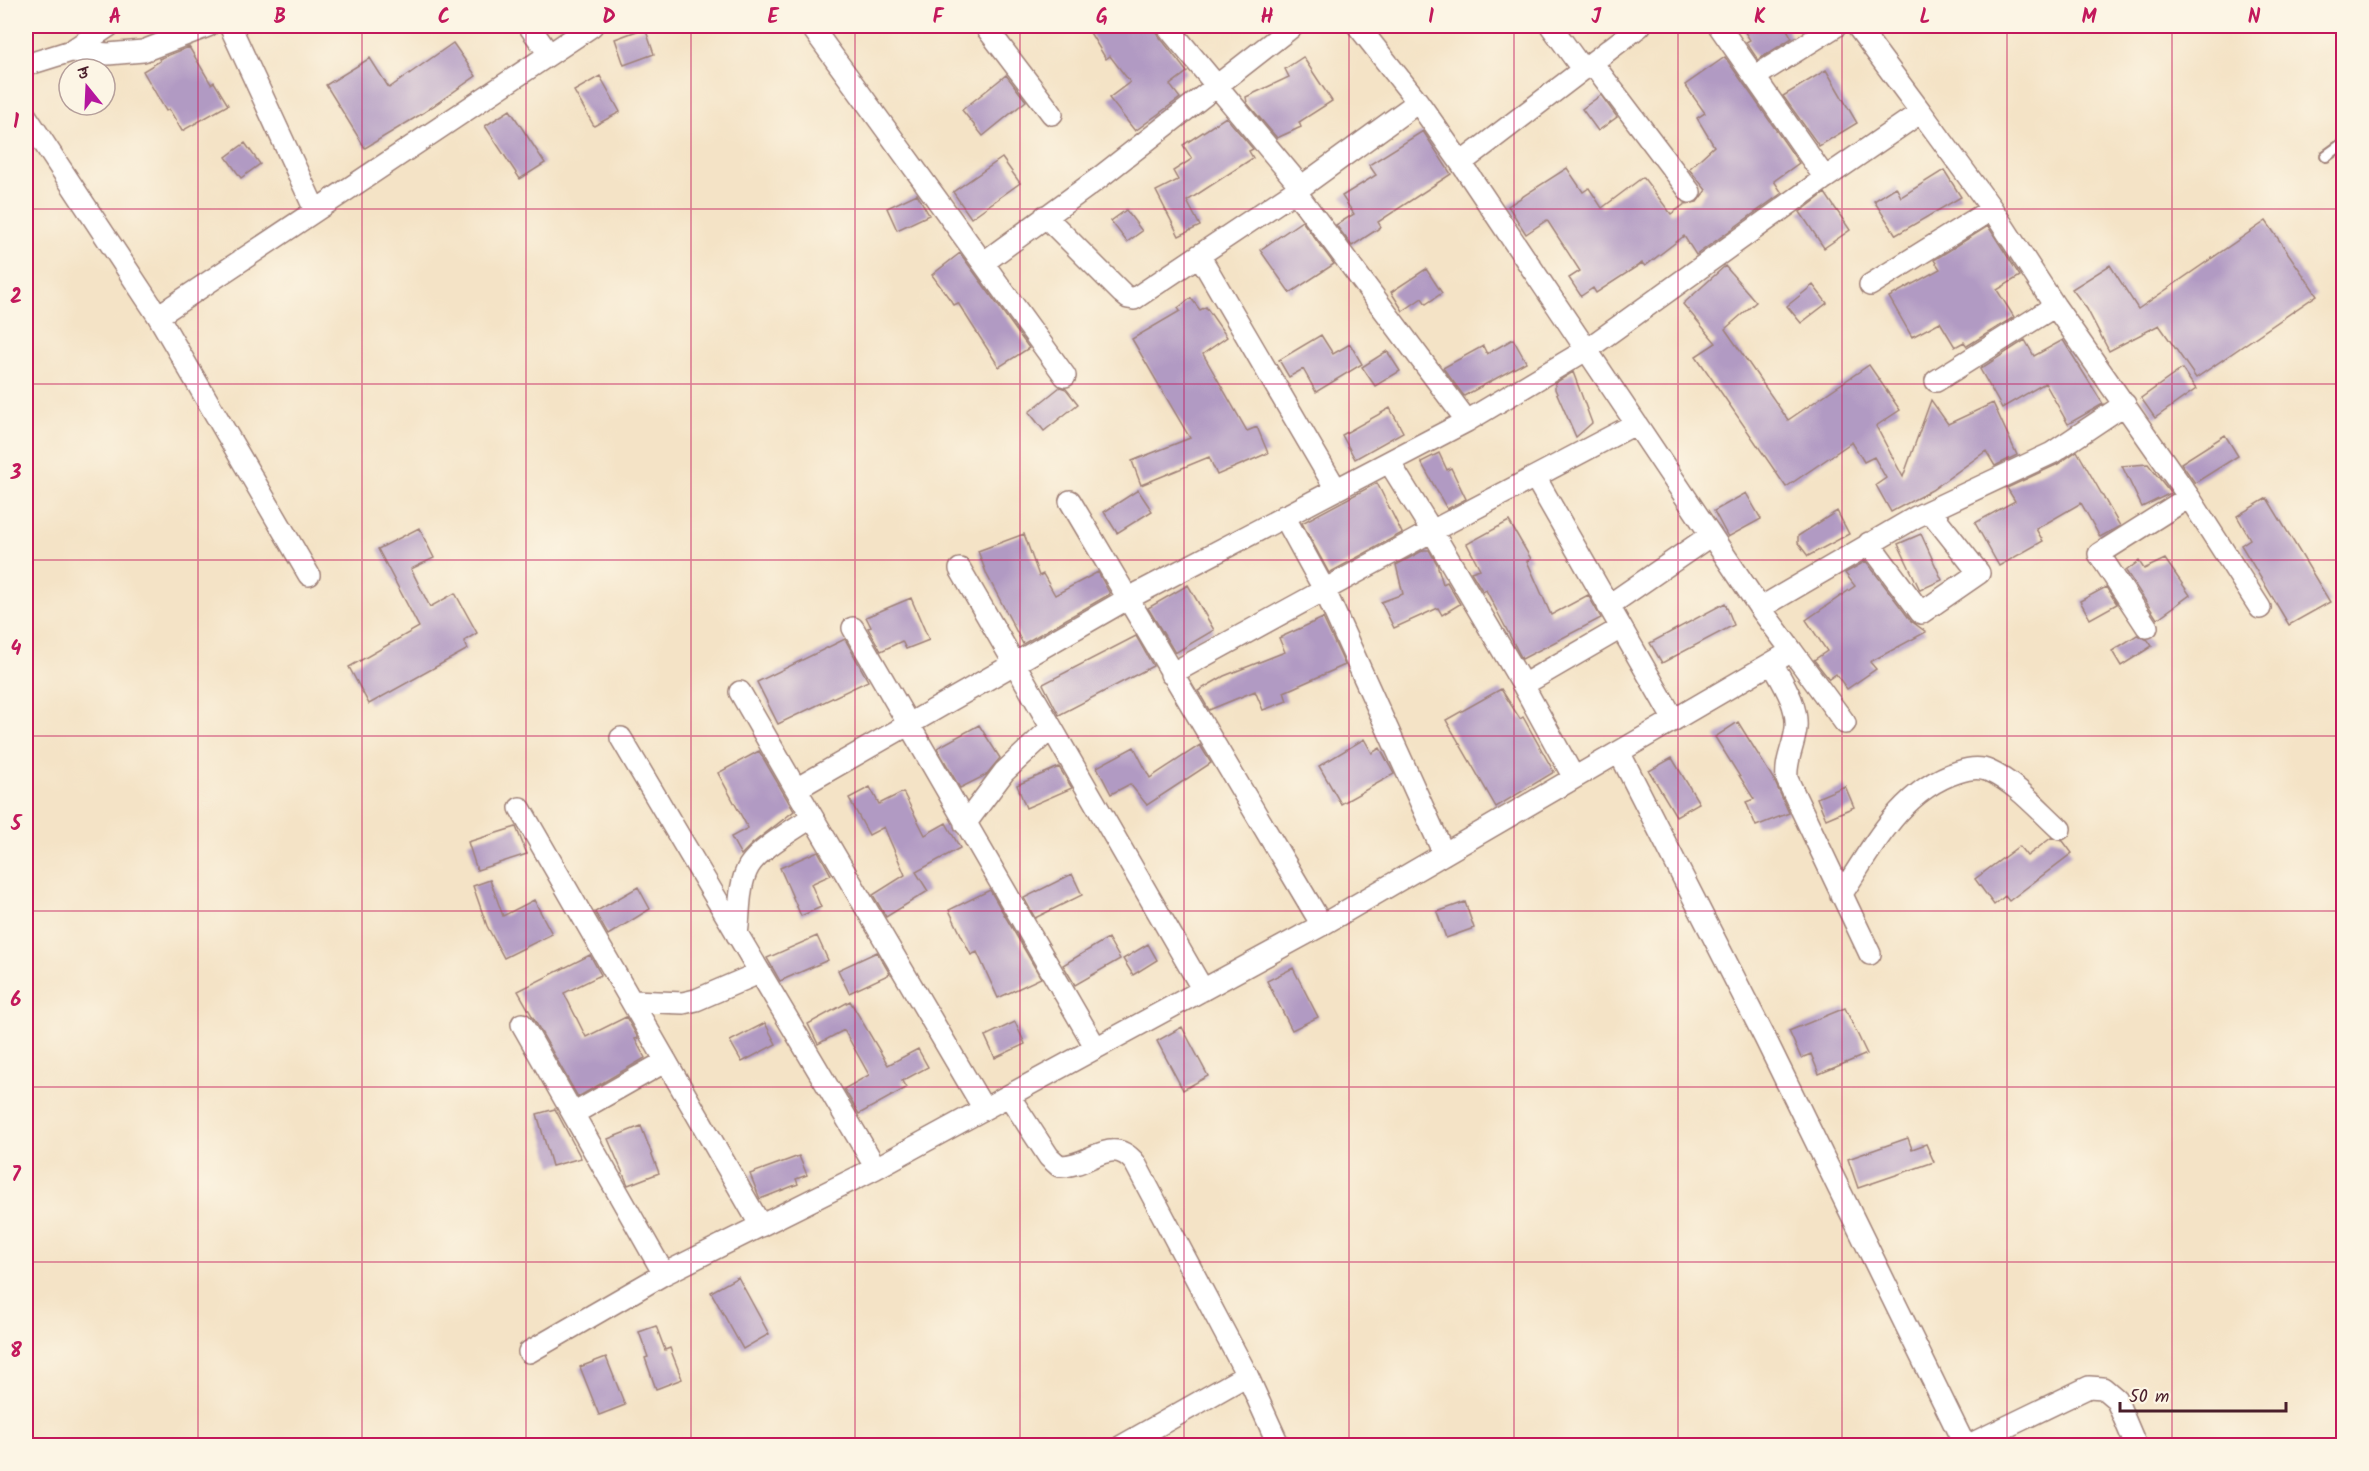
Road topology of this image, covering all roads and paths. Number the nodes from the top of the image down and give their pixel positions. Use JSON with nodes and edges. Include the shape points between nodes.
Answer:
{"nodes":[{"id":1,"x":109,"y":26,"type":"edge"},
{"id":2,"x":208,"y":26,"type":"edge"},
{"id":3,"x":230,"y":26,"type":"edge"},
{"id":4,"x":530,"y":26,"type":"edge"},
{"id":5,"x":592,"y":26,"type":"edge"},
{"id":6,"x":811,"y":26,"type":"edge"},
{"id":7,"x":985,"y":26,"type":"edge"},
{"id":8,"x":1167,"y":26,"type":"edge"},
{"id":9,"x":1293,"y":26,"type":"edge"},
{"id":10,"x":1358,"y":26,"type":"edge"},
{"id":11,"x":1551,"y":26,"type":"edge"},
{"id":12,"x":1640,"y":26,"type":"edge"},
{"id":13,"x":1719,"y":26,"type":"edge"},
{"id":14,"x":1836,"y":26,"type":"edge"},
{"id":15,"x":1857,"y":26,"type":"edge"},
{"id":16,"x":71,"y":51,"type":"junction"},
{"id":17,"x":549,"y":54,"type":"junction"},
{"id":18,"x":26,"y":65,"type":"edge"},
{"id":19,"x":1588,"y":67,"type":"junction"},
{"id":20,"x":1756,"y":76,"type":"junction"},
{"id":21,"x":1216,"y":86,"type":"junction"},
{"id":22,"x":1418,"y":102,"type":"junction"},
{"id":23,"x":1921,"y":112,"type":"junction"},
{"id":24,"x":1052,"y":114,"type":"dead end"},
{"id":25,"x":26,"y":116,"type":"edge"},
{"id":26,"x":2343,"y":143,"type":"edge"},
{"id":27,"x":2326,"y":156,"type":"dead end"},
{"id":28,"x":1461,"y":163,"type":"junction"},
{"id":29,"x":1825,"y":178,"type":"junction"},
{"id":30,"x":1298,"y":189,"type":"junction"},
{"id":31,"x":1690,"y":192,"type":"dead end"},
{"id":32,"x":315,"y":210,"type":"junction"},
{"id":33,"x":1992,"y":210,"type":"junction"},
{"id":34,"x":1045,"y":216,"type":"junction"},
{"id":35,"x":1199,"y":255,"type":"junction"},
{"id":36,"x":983,"y":263,"type":"junction"},
{"id":37,"x":1870,"y":285,"type":"dead end"},
{"id":38,"x":2055,"y":306,"type":"junction"},
{"id":39,"x":158,"y":316,"type":"junction"},
{"id":40,"x":1586,"y":350,"type":"junction"},
{"id":41,"x":1065,"y":376,"type":"dead end"},
{"id":42,"x":1936,"y":381,"type":"dead end"},
{"id":43,"x":2125,"y":404,"type":"junction"},
{"id":44,"x":1467,"y":421,"type":"junction"},
{"id":45,"x":1635,"y":424,"type":"junction"},
{"id":46,"x":1389,"y":462,"type":"junction"},
{"id":47,"x":1535,"y":477,"type":"junction"},
{"id":48,"x":1336,"y":489,"type":"junction"},
{"id":49,"x":2189,"y":497,"type":"junction"},
{"id":50,"x":1070,"y":501,"type":"dead end"},
{"id":51,"x":1930,"y":511,"type":"junction"},
{"id":52,"x":1284,"y":516,"type":"junction"},
{"id":53,"x":1432,"y":531,"type":"junction"},
{"id":54,"x":1711,"y":535,"type":"junction"},
{"id":55,"x":1869,"y":543,"type":"junction"},
{"id":56,"x":960,"y":569,"type":"dead end"},
{"id":57,"x":309,"y":575,"type":"dead end"},
{"id":58,"x":1325,"y":591,"type":"junction"},
{"id":59,"x":1127,"y":599,"type":"junction"},
{"id":60,"x":1608,"y":606,"type":"junction"},
{"id":61,"x":1760,"y":608,"type":"junction"},
{"id":62,"x":2259,"y":608,"type":"dead end"},
{"id":63,"x":2147,"y":627,"type":"dead end"},
{"id":64,"x":853,"y":628,"type":"dead end"},
{"id":65,"x":1621,"y":628,"type":"junction"},
{"id":66,"x":1792,"y":651,"type":"junction"},
{"id":67,"x":1772,"y":663,"type":"junction"},
{"id":68,"x":1014,"y":664,"type":"junction"},
{"id":69,"x":1171,"y":674,"type":"junction"},
{"id":70,"x":1523,"y":685,"type":"junction"},
{"id":71,"x":740,"y":692,"type":"dead end"},
{"id":72,"x":1674,"y":720,"type":"junction"},
{"id":73,"x":1845,"y":723,"type":"dead end"},
{"id":74,"x":907,"y":725,"type":"junction"},
{"id":75,"x":1051,"y":728,"type":"junction"},
{"id":76,"x":621,"y":738,"type":"dead end"},
{"id":77,"x":1619,"y":752,"type":"junction"},
{"id":78,"x":1574,"y":778,"type":"junction"},
{"id":79,"x":796,"y":789,"type":"junction"},
{"id":80,"x":520,"y":808,"type":"dead end"},
{"id":81,"x":812,"y":817,"type":"junction"},
{"id":82,"x":965,"y":824,"type":"junction"},
{"id":83,"x":2060,"y":829,"type":"dead end"},
{"id":84,"x":1444,"y":854,"type":"junction"},
{"id":85,"x":1841,"y":895,"type":"junction"},
{"id":86,"x":1322,"y":925,"type":"junction"},
{"id":87,"x":737,"y":935,"type":"junction"},
{"id":88,"x":1870,"y":954,"type":"dead end"},
{"id":89,"x":759,"y":973,"type":"junction"},
{"id":90,"x":1203,"y":990,"type":"junction"},
{"id":91,"x":632,"y":1002,"type":"junction"},
{"id":92,"x":522,"y":1024,"type":"dead end"},
{"id":93,"x":1096,"y":1048,"type":"junction"},
{"id":94,"x":666,"y":1061,"type":"junction"},
{"id":95,"x":1009,"y":1095,"type":"junction"},
{"id":96,"x":984,"y":1109,"type":"junction"},
{"id":97,"x":573,"y":1114,"type":"junction"},
{"id":98,"x":876,"y":1168,"type":"junction"},
{"id":99,"x":761,"y":1226,"type":"junction"},
{"id":100,"x":664,"y":1274,"type":"junction"},
{"id":101,"x":529,"y":1352,"type":"dead end"},
{"id":102,"x":1247,"y":1375,"type":"junction"},
{"id":103,"x":1122,"y":1446,"type":"edge"},
{"id":104,"x":1279,"y":1446,"type":"edge"},
{"id":105,"x":1966,"y":1446,"type":"edge"},
{"id":106,"x":2136,"y":1446,"type":"edge"}],
"edges":[{"from":1,"to":16,"type":"street"},
{"from":2,"to":16,"type":"street","via":[[143,51]]},
{"from":3,"to":32,"type":"street"},
{"from":4,"to":17,"type":"street"},
{"from":5,"to":17,"type":"street"},
{"from":6,"to":36,"type":"street"},
{"from":7,"to":24,"type":"street"},
{"from":8,"to":21,"type":"street"},
{"from":9,"to":21,"type":"street"},
{"from":10,"to":22,"type":"street"},
{"from":11,"to":19,"type":"street"},
{"from":12,"to":19,"type":"street"},
{"from":13,"to":20,"type":"street"},
{"from":14,"to":20,"type":"street"},
{"from":15,"to":23,"type":"street"},
{"from":16,"to":18,"type":"street"},
{"from":17,"to":32,"type":"street"},
{"from":19,"to":28,"type":"street"},
{"from":19,"to":31,"type":"street"},
{"from":20,"to":29,"type":"street"},
{"from":21,"to":30,"type":"street"},
{"from":21,"to":34,"type":"street"},
{"from":22,"to":28,"type":"street"},
{"from":22,"to":30,"type":"street"},
{"from":23,"to":29,"type":"street"},
{"from":23,"to":33,"type":"street"},
{"from":25,"to":39,"type":"street"},
{"from":26,"to":27,"type":"lane"},
{"from":28,"to":40,"type":"street"},
{"from":29,"to":40,"type":"street"},
{"from":30,"to":35,"type":"street"},
{"from":30,"to":44,"type":"street"},
{"from":32,"to":39,"type":"street"},
{"from":33,"to":37,"type":"street"},
{"from":33,"to":38,"type":"street"},
{"from":34,"to":35,"type":"street","via":[[1128,298],[1144,294]]},
{"from":34,"to":36,"type":"street"},
{"from":35,"to":48,"type":"street"},
{"from":36,"to":41,"type":"street"},
{"from":38,"to":42,"type":"street"},
{"from":38,"to":43,"type":"street"},
{"from":39,"to":57,"type":"street"},
{"from":40,"to":44,"type":"street"},
{"from":40,"to":45,"type":"street"},
{"from":43,"to":49,"type":"street"},
{"from":43,"to":51,"type":"street","via":[[2052,453]]},
{"from":44,"to":46,"type":"street"},
{"from":45,"to":47,"type":"street"},
{"from":45,"to":54,"type":"street"},
{"from":46,"to":48,"type":"street"},
{"from":46,"to":53,"type":"street"},
{"from":47,"to":53,"type":"street"},
{"from":47,"to":60,"type":"street"},
{"from":48,"to":52,"type":"street"},
{"from":49,"to":62,"type":"street"},
{"from":49,"to":63,"type":"street","via":[[2099,554]]},
{"from":50,"to":59,"type":"street"},
{"from":51,"to":55,"type":"street"},
{"from":51,"to":55,"type":"street","via":[[1979,573],[1921,613]]},
{"from":52,"to":58,"type":"street"},
{"from":52,"to":59,"type":"street"},
{"from":53,"to":58,"type":"street"},
{"from":53,"to":70,"type":"street"},
{"from":54,"to":60,"type":"street"},
{"from":54,"to":61,"type":"street"},
{"from":55,"to":61,"type":"street"},
{"from":56,"to":68,"type":"street"},
{"from":58,"to":69,"type":"street"},
{"from":58,"to":84,"type":"street"},
{"from":59,"to":68,"type":"street"},
{"from":59,"to":69,"type":"street"},
{"from":60,"to":65,"type":"street"},
{"from":61,"to":66,"type":"street"},
{"from":64,"to":74,"type":"street"},
{"from":65,"to":70,"type":"street"},
{"from":65,"to":72,"type":"street"},
{"from":66,"to":67,"type":"street"},
{"from":66,"to":73,"type":"street"},
{"from":67,"to":72,"type":"street"},
{"from":67,"to":85,"type":"street","via":[[1795,710],[1796,728],[1786,764],[1787,779]]},
{"from":68,"to":74,"type":"street"},
{"from":68,"to":75,"type":"street"},
{"from":69,"to":86,"type":"street"},
{"from":70,"to":78,"type":"street"},
{"from":71,"to":79,"type":"street"},
{"from":72,"to":77,"type":"street"},
{"from":74,"to":79,"type":"street"},
{"from":74,"to":82,"type":"street"},
{"from":75,"to":82,"type":"street","via":[[1004,772]]},
{"from":75,"to":90,"type":"street"},
{"from":76,"to":87,"type":"street"},
{"from":77,"to":78,"type":"street"},
{"from":77,"to":105,"type":"street"},
{"from":78,"to":84,"type":"street"},
{"from":79,"to":81,"type":"street"},
{"from":80,"to":91,"type":"street"},
{"from":81,"to":87,"type":"street","via":[[750,865]]},
{"from":81,"to":96,"type":"street"},
{"from":82,"to":93,"type":"street"},
{"from":83,"to":85,"type":"street","via":[[2010,784],[1988,770],[1967,769],[1917,793],[1886,827]]},
{"from":84,"to":86,"type":"street"},
{"from":85,"to":88,"type":"street"},
{"from":86,"to":90,"type":"street"},
{"from":87,"to":89,"type":"street"},
{"from":89,"to":91,"type":"street","via":[[683,1003]]},
{"from":89,"to":98,"type":"street"},
{"from":90,"to":93,"type":"street"},
{"from":91,"to":94,"type":"street"},
{"from":92,"to":97,"type":"street"},
{"from":93,"to":95,"type":"street"},
{"from":94,"to":97,"type":"street"},
{"from":94,"to":99,"type":"street"},
{"from":95,"to":96,"type":"street"},
{"from":95,"to":102,"type":"street","via":[[1059,1166],[1118,1150],[1128,1154]]},
{"from":96,"to":98,"type":"street"},
{"from":97,"to":100,"type":"street"},
{"from":98,"to":99,"type":"street"},
{"from":99,"to":100,"type":"street"},
{"from":100,"to":101,"type":"street"},
{"from":102,"to":103,"type":"street"},
{"from":102,"to":104,"type":"street"},
{"from":105,"to":106,"type":"street","via":[[2089,1387],[2103,1389],[2116,1399]]}]}
